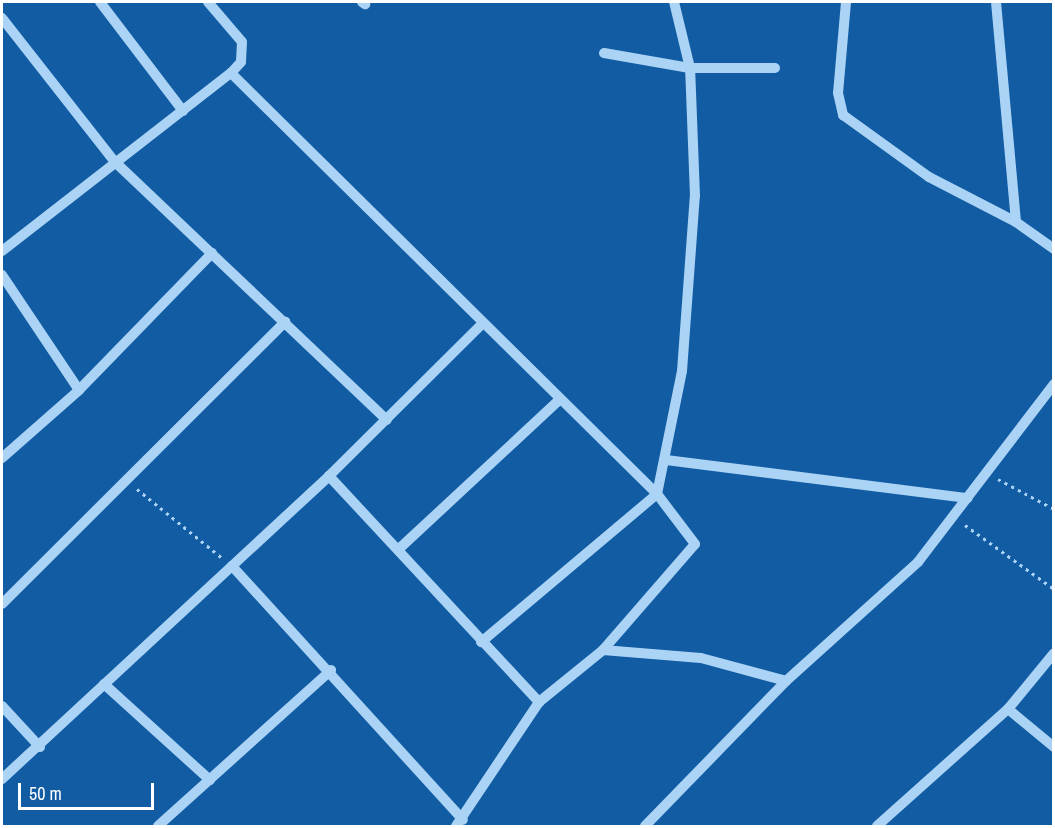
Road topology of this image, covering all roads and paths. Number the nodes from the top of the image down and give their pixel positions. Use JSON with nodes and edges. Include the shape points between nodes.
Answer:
{"nodes":[{"id":1,"x":99,"y":2,"type":"edge"},
{"id":2,"x":208,"y":2,"type":"edge"},
{"id":3,"x":674,"y":2,"type":"edge"},
{"id":4,"x":846,"y":2,"type":"edge"},
{"id":5,"x":996,"y":2,"type":"edge"},
{"id":6,"x":2,"y":18,"type":"edge"},
{"id":7,"x":604,"y":53,"type":"dead end"},
{"id":8,"x":690,"y":68,"type":"junction"},
{"id":9,"x":775,"y":68,"type":"dead end"},
{"id":10,"x":231,"y":73,"type":"junction"},
{"id":11,"x":183,"y":111,"type":"junction"},
{"id":12,"x":114,"y":161,"type":"junction"},
{"id":13,"x":1016,"y":222,"type":"junction"},
{"id":14,"x":1053,"y":249,"type":"edge"},
{"id":15,"x":2,"y":251,"type":"edge"},
{"id":16,"x":212,"y":254,"type":"junction"},
{"id":17,"x":2,"y":275,"type":"edge"},
{"id":18,"x":5,"y":289,"type":"edge"},
{"id":19,"x":285,"y":321,"type":"junction"},
{"id":20,"x":482,"y":324,"type":"junction"},
{"id":21,"x":1053,"y":384,"type":"edge"},
{"id":22,"x":79,"y":390,"type":"junction"},
{"id":23,"x":560,"y":399,"type":"junction"},
{"id":24,"x":387,"y":420,"type":"junction"},
{"id":25,"x":2,"y":458,"type":"edge"},
{"id":26,"x":666,"y":460,"type":"junction"},
{"id":27,"x":988,"y":473,"type":"junction"},
{"id":28,"x":329,"y":476,"type":"junction"},
{"id":29,"x":129,"y":482,"type":"junction"},
{"id":30,"x":657,"y":494,"type":"junction"},
{"id":31,"x":968,"y":498,"type":"junction"},
{"id":32,"x":1053,"y":509,"type":"edge"},
{"id":33,"x":954,"y":517,"type":"junction"},
{"id":34,"x":401,"y":547,"type":"junction"},
{"id":35,"x":232,"y":566,"type":"junction"},
{"id":36,"x":1053,"y":589,"type":"edge"},
{"id":37,"x":2,"y":604,"type":"edge"},
{"id":38,"x":481,"y":642,"type":"junction"},
{"id":39,"x":603,"y":650,"type":"junction"},
{"id":40,"x":1053,"y":652,"type":"edge"},
{"id":41,"x":331,"y":670,"type":"junction"},
{"id":42,"x":786,"y":681,"type":"junction"},
{"id":43,"x":104,"y":684,"type":"junction"},
{"id":44,"x":539,"y":702,"type":"junction"},
{"id":45,"x":2,"y":706,"type":"edge"},
{"id":46,"x":1008,"y":708,"type":"junction"},
{"id":47,"x":40,"y":747,"type":"junction"},
{"id":48,"x":1053,"y":747,"type":"edge"},
{"id":49,"x":2,"y":779,"type":"edge"},
{"id":50,"x":210,"y":780,"type":"junction"},
{"id":51,"x":460,"y":823,"type":"edge"},
{"id":52,"x":158,"y":826,"type":"edge"},
{"id":53,"x":645,"y":826,"type":"edge"},
{"id":54,"x":877,"y":826,"type":"edge"}],
"edges":[{"from":1,"to":11,"type":"street"},
{"from":2,"to":10,"type":"street","via":[[242,42],[242,62]]},
{"from":3,"to":8,"type":"street"},
{"from":4,"to":13,"type":"street","via":[[838,93],[843,115],[929,177]]},
{"from":5,"to":13,"type":"street"},
{"from":6,"to":12,"type":"street"},
{"from":7,"to":8,"type":"street"},
{"from":8,"to":9,"type":"street"},
{"from":8,"to":26,"type":"street","via":[[695,196],[682,371]]},
{"from":10,"to":11,"type":"street"},
{"from":10,"to":20,"type":"street"},
{"from":11,"to":12,"type":"street"},
{"from":12,"to":15,"type":"street"},
{"from":12,"to":16,"type":"street"},
{"from":13,"to":14,"type":"street"},
{"from":16,"to":19,"type":"street"},
{"from":16,"to":22,"type":"street"},
{"from":17,"to":18,"type":"street"},
{"from":18,"to":22,"type":"street"},
{"from":19,"to":24,"type":"street"},
{"from":19,"to":29,"type":"street"},
{"from":20,"to":23,"type":"street"},
{"from":20,"to":24,"type":"street"},
{"from":21,"to":27,"type":"street"},
{"from":22,"to":25,"type":"street"},
{"from":23,"to":30,"type":"street"},
{"from":23,"to":34,"type":"street"},
{"from":24,"to":28,"type":"street"},
{"from":26,"to":30,"type":"street"},
{"from":26,"to":31,"type":"street"},
{"from":27,"to":31,"type":"street"},
{"from":27,"to":32,"type":"path"},
{"from":28,"to":34,"type":"street"},
{"from":28,"to":35,"type":"street"},
{"from":29,"to":35,"type":"path"},
{"from":29,"to":37,"type":"street"},
{"from":30,"to":38,"type":"street"},
{"from":30,"to":39,"type":"street","via":[[695,544]]},
{"from":31,"to":33,"type":"street"},
{"from":33,"to":36,"type":"path"},
{"from":33,"to":42,"type":"street","via":[[918,562]]},
{"from":34,"to":38,"type":"street"},
{"from":35,"to":41,"type":"street"},
{"from":35,"to":43,"type":"street"},
{"from":38,"to":44,"type":"street"},
{"from":39,"to":42,"type":"street","via":[[701,658]]},
{"from":39,"to":44,"type":"street"},
{"from":40,"to":46,"type":"street"},
{"from":41,"to":50,"type":"street"},
{"from":41,"to":51,"type":"street"},
{"from":42,"to":53,"type":"street"},
{"from":43,"to":47,"type":"street"},
{"from":43,"to":50,"type":"street"},
{"from":44,"to":51,"type":"street"},
{"from":45,"to":47,"type":"street"},
{"from":46,"to":48,"type":"street"},
{"from":46,"to":54,"type":"street"},
{"from":47,"to":49,"type":"street"},
{"from":50,"to":52,"type":"street"}]}
